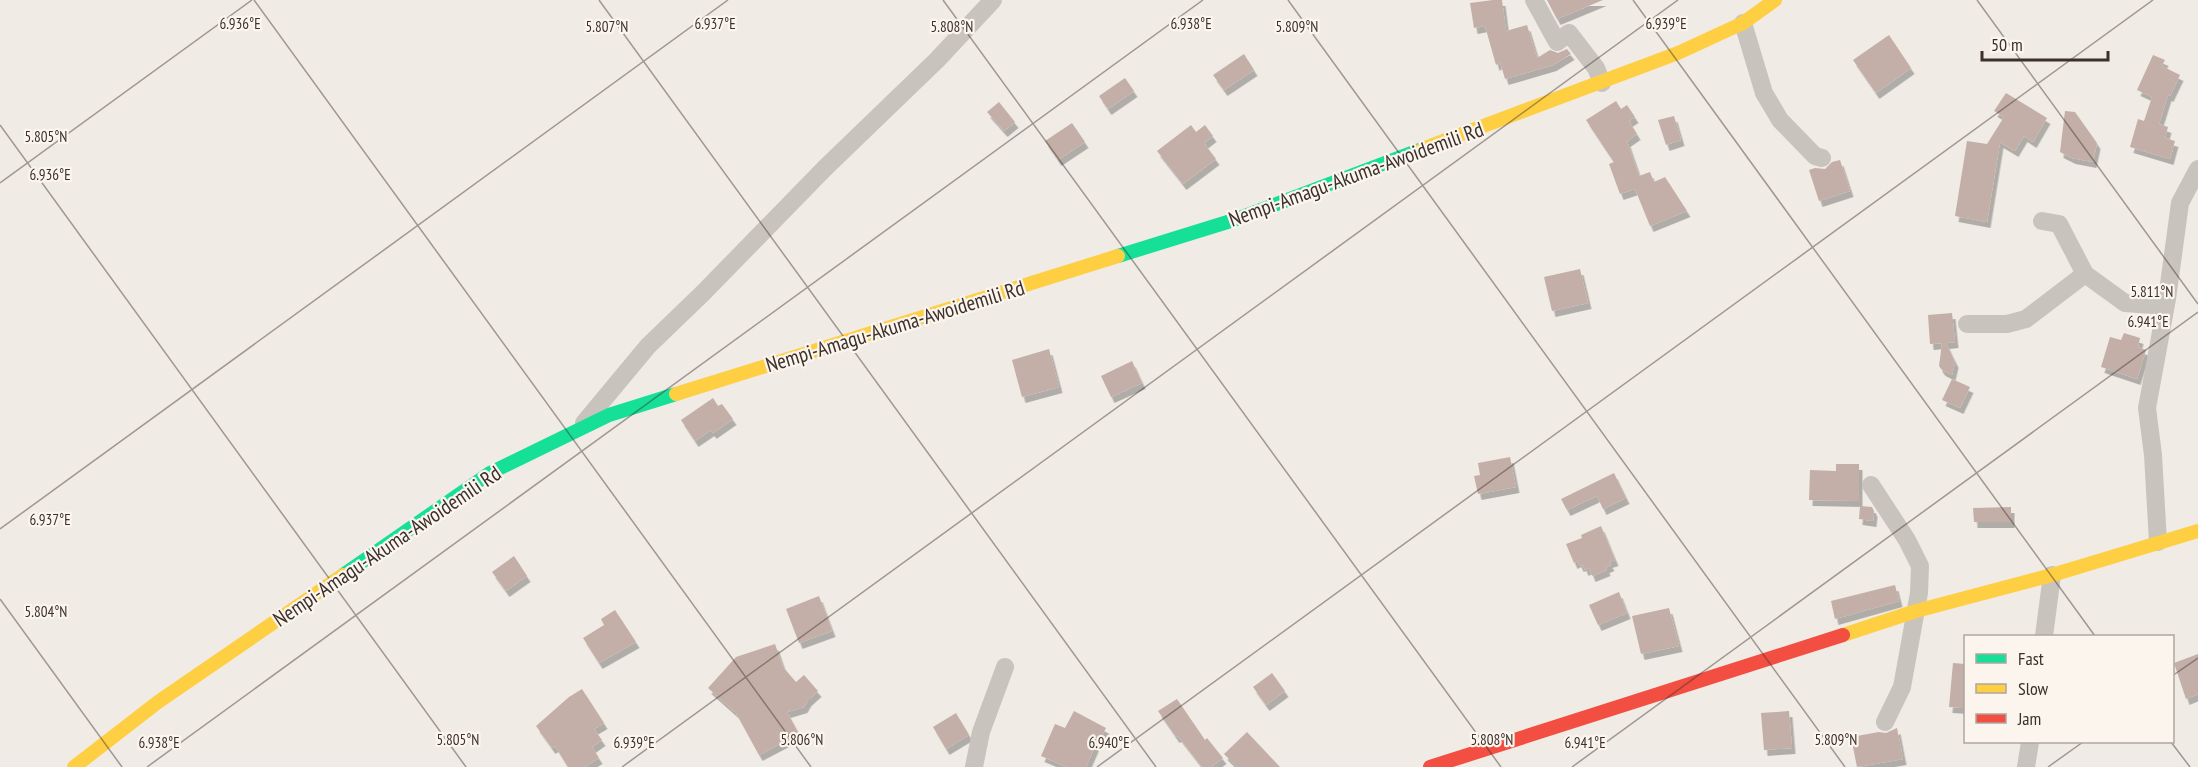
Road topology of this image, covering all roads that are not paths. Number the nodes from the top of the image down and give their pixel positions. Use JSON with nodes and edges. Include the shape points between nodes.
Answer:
{"nodes":[{"id":1,"x":993,"y":0,"type":"edge"},
{"id":2,"x":1534,"y":0,"type":"edge"},
{"id":3,"x":1775,"y":0,"type":"edge"},
{"id":4,"x":1743,"y":22,"type":"junction"},
{"id":5,"x":1602,"y":83,"type":"junction"},
{"id":6,"x":1822,"y":158,"type":"dead end"},
{"id":7,"x":2198,"y":169,"type":"edge"},
{"id":8,"x":2042,"y":221,"type":"dead end"},
{"id":9,"x":2085,"y":274,"type":"junction"},
{"id":10,"x":2165,"y":306,"type":"junction"},
{"id":11,"x":1966,"y":324,"type":"dead end"},
{"id":12,"x":578,"y":430,"type":"junction"},
{"id":13,"x":1871,"y":485,"type":"dead end"},
{"id":14,"x":2198,"y":531,"type":"edge"},
{"id":15,"x":2158,"y":542,"type":"junction"},
{"id":16,"x":2052,"y":574,"type":"junction"},
{"id":17,"x":1916,"y":610,"type":"junction"},
{"id":18,"x":2044,"y":635,"type":"edge"},
{"id":19,"x":1005,"y":667,"type":"dead end"},
{"id":20,"x":1886,"y":722,"type":"dead end"},
{"id":21,"x":2030,"y":743,"type":"edge"},
{"id":22,"x":74,"y":767,"type":"edge"},
{"id":23,"x":974,"y":767,"type":"edge"},
{"id":24,"x":1430,"y":767,"type":"edge"},
{"id":25,"x":2026,"y":767,"type":"edge"}],
"edges":[{"from":1,"to":12,"type":"street","via":[[648,346]]},
{"from":2,"to":5,"type":"street","via":[[1557,42],[1569,33],[1596,68]]},
{"from":3,"to":4,"type":"street","name":"Nempi-Amagu-Akuma-Awoidemili Rd"},
{"from":4,"to":5,"type":"street","name":"Nempi-Amagu-Akuma-Awoidemili Rd"},
{"from":4,"to":6,"type":"street","via":[[1764,93],[1780,120],[1815,156]]},
{"from":5,"to":12,"type":"street","name":"Nempi-Amagu-Akuma-Awoidemili Rd","via":[[1234,220],[609,415]]},
{"from":7,"to":10,"type":"street","via":[[2180,203]]},
{"from":8,"to":9,"type":"street","via":[[2059,224]]},
{"from":9,"to":10,"type":"street","via":[[2125,303]]},
{"from":9,"to":11,"type":"street","via":[[2026,319],[2007,324]]},
{"from":10,"to":15,"type":"street","via":[[2147,408]]},
{"from":12,"to":22,"type":"street","name":"Nempi-Amagu-Akuma-Awoidemili Rd","via":[[490,473],[158,702]]},
{"from":13,"to":17,"type":"street","via":[[1920,566]]},
{"from":14,"to":15,"type":"street"},
{"from":15,"to":16,"type":"street"},
{"from":16,"to":17,"type":"street"},
{"from":16,"to":18,"type":"street"},
{"from":17,"to":20,"type":"street","via":[[1902,687]]},
{"from":17,"to":24,"type":"street"},
{"from":19,"to":23,"type":"street","via":[[981,732]]},
{"from":21,"to":25,"type":"street"}]}
